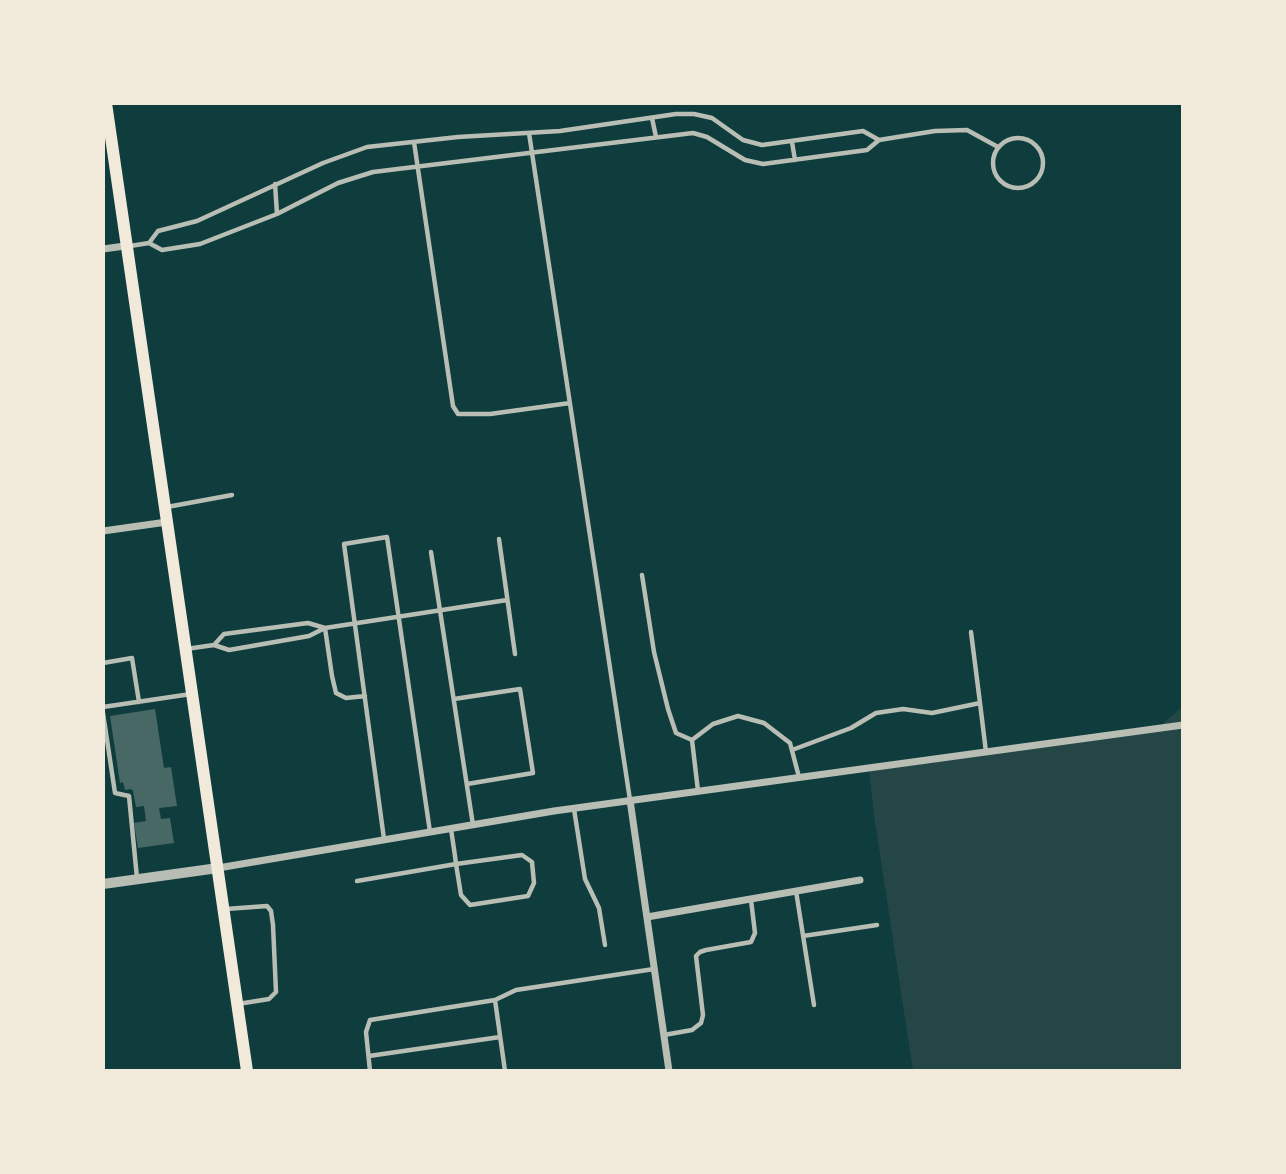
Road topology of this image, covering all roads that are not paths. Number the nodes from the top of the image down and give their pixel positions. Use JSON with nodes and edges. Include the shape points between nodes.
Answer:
{"nodes":[{"id":1,"x":106,"y":103,"type":"edge"},
{"id":2,"x":652,"y":117,"type":"junction"},
{"id":3,"x":106,"y":126,"type":"edge"},
{"id":4,"x":529,"y":133,"type":"junction"},
{"id":5,"x":656,"y":137,"type":"junction"},
{"id":6,"x":879,"y":140,"type":"junction"},
{"id":7,"x":414,"y":142,"type":"junction"},
{"id":8,"x":792,"y":142,"type":"junction"},
{"id":9,"x":998,"y":148,"type":"junction"},
{"id":10,"x":531,"y":152,"type":"junction"},
{"id":11,"x":795,"y":160,"type":"junction"},
{"id":12,"x":418,"y":167,"type":"junction"},
{"id":13,"x":275,"y":184,"type":"junction"},
{"id":14,"x":277,"y":214,"type":"junction"},
{"id":15,"x":149,"y":243,"type":"junction"},
{"id":16,"x":125,"y":246,"type":"junction"},
{"id":17,"x":103,"y":249,"type":"edge"},
{"id":18,"x":570,"y":403,"type":"junction"},
{"id":19,"x":232,"y":495,"type":"dead end"},
{"id":20,"x":165,"y":507,"type":"junction"},
{"id":21,"x":167,"y":522,"type":"junction"},
{"id":22,"x":103,"y":531,"type":"edge"},
{"id":23,"x":499,"y":539,"type":"dead end"},
{"id":24,"x":430,"y":552,"type":"dead end"},
{"id":25,"x":642,"y":575,"type":"dead end"},
{"id":26,"x":508,"y":600,"type":"junction"},
{"id":27,"x":440,"y":611,"type":"junction"},
{"id":28,"x":398,"y":617,"type":"junction"},
{"id":29,"x":356,"y":623,"type":"junction"},
{"id":30,"x":284,"y":626,"type":"junction"},
{"id":31,"x":325,"y":628,"type":"junction"},
{"id":32,"x":971,"y":632,"type":"dead end"},
{"id":33,"x":286,"y":640,"type":"junction"},
{"id":34,"x":214,"y":645,"type":"junction"},
{"id":35,"x":186,"y":649,"type":"junction"},
{"id":36,"x":515,"y":654,"type":"dead end"},
{"id":37,"x":103,"y":663,"type":"edge"},
{"id":38,"x":192,"y":694,"type":"junction"},
{"id":39,"x":365,"y":696,"type":"junction"},
{"id":40,"x":453,"y":699,"type":"junction"},
{"id":41,"x":139,"y":702,"type":"junction"},
{"id":42,"x":980,"y":703,"type":"junction"},
{"id":43,"x":103,"y":707,"type":"edge"},
{"id":44,"x":103,"y":713,"type":"edge"},
{"id":45,"x":1183,"y":725,"type":"edge"},
{"id":46,"x":692,"y":740,"type":"junction"},
{"id":47,"x":792,"y":750,"type":"junction"},
{"id":48,"x":986,"y":752,"type":"junction"},
{"id":49,"x":799,"y":778,"type":"junction"},
{"id":50,"x":467,"y":784,"type":"junction"},
{"id":51,"x":698,"y":791,"type":"junction"},
{"id":52,"x":630,"y":800,"type":"junction"},
{"id":53,"x":573,"y":808,"type":"junction"},
{"id":54,"x":473,"y":825,"type":"junction"},
{"id":55,"x":451,"y":828,"type":"junction"},
{"id":56,"x":430,"y":832,"type":"junction"},
{"id":57,"x":384,"y":839,"type":"junction"},
{"id":58,"x":456,"y":864,"type":"junction"},
{"id":59,"x":218,"y":868,"type":"junction"},
{"id":60,"x":137,"y":879,"type":"junction"},
{"id":61,"x":357,"y":880,"type":"dead end"},
{"id":62,"x":860,"y":880,"type":"dead end"},
{"id":63,"x":103,"y":884,"type":"edge"},
{"id":64,"x":796,"y":891,"type":"junction"},
{"id":65,"x":751,"y":899,"type":"junction"},
{"id":66,"x":224,"y":909,"type":"junction"},
{"id":67,"x":647,"y":917,"type":"junction"},
{"id":68,"x":877,"y":925,"type":"dead end"},
{"id":69,"x":803,"y":936,"type":"junction"},
{"id":70,"x":605,"y":945,"type":"dead end"},
{"id":71,"x":654,"y":969,"type":"junction"},
{"id":72,"x":495,"y":1000,"type":"junction"},
{"id":73,"x":237,"y":1004,"type":"junction"},
{"id":74,"x":814,"y":1004,"type":"dead end"},
{"id":75,"x":664,"y":1035,"type":"junction"},
{"id":76,"x":500,"y":1037,"type":"junction"},
{"id":77,"x":369,"y":1056,"type":"junction"},
{"id":78,"x":247,"y":1071,"type":"edge"},
{"id":79,"x":370,"y":1071,"type":"edge"},
{"id":80,"x":505,"y":1071,"type":"edge"},
{"id":81,"x":669,"y":1071,"type":"edge"}],
"edges":[{"from":1,"to":3,"type":"main road"},
{"from":2,"to":4,"type":"lane"},
{"from":2,"to":5,"type":"lane"},
{"from":2,"to":8,"type":"lane","via":[[694,114],[712,118],[743,140],[762,145]]},
{"from":3,"to":16,"type":"main road"},
{"from":4,"to":7,"type":"lane"},
{"from":4,"to":10,"type":"lane"},
{"from":5,"to":10,"type":"lane"},
{"from":5,"to":11,"type":"lane","via":[[693,133],[745,160],[763,164]]},
{"from":6,"to":8,"type":"lane","via":[[863,131]]},
{"from":6,"to":9,"type":"lane","via":[[967,130]]},
{"from":6,"to":11,"type":"lane","via":[[867,150]]},
{"from":7,"to":12,"type":"lane"},
{"from":7,"to":13,"type":"lane","via":[[367,147]]},
{"from":8,"to":11,"type":"lane"},
{"from":9,"to":9,"type":"lane","via":[[992,164],[1005,185],[1022,188],[1037,180],[1042,158],[1034,144],[1011,139]]},
{"from":10,"to":12,"type":"lane"},
{"from":10,"to":18,"type":"lane"},
{"from":12,"to":14,"type":"lane","via":[[373,172],[338,183]]},
{"from":12,"to":18,"type":"lane","via":[[453,406],[458,414]]},
{"from":13,"to":14,"type":"lane"},
{"from":13,"to":15,"type":"lane","via":[[197,221],[158,231]]},
{"from":14,"to":15,"type":"lane","via":[[200,244],[162,250]]},
{"from":15,"to":16,"type":"lane"},
{"from":16,"to":17,"type":"street"},
{"from":16,"to":20,"type":"main road"},
{"from":18,"to":52,"type":"lane"},
{"from":19,"to":20,"type":"lane"},
{"from":20,"to":21,"type":"main road"},
{"from":21,"to":22,"type":"street"},
{"from":21,"to":35,"type":"main road"},
{"from":23,"to":26,"type":"lane"},
{"from":24,"to":27,"type":"lane"},
{"from":25,"to":46,"type":"lane","via":[[667,709],[676,733]]},
{"from":26,"to":27,"type":"lane"},
{"from":26,"to":36,"type":"lane"},
{"from":27,"to":28,"type":"lane"},
{"from":27,"to":40,"type":"lane"},
{"from":28,"to":29,"type":"lane"},
{"from":28,"to":29,"type":"lane","via":[[387,537],[344,544]]},
{"from":28,"to":56,"type":"lane"},
{"from":29,"to":31,"type":"lane"},
{"from":29,"to":39,"type":"lane"},
{"from":30,"to":31,"type":"lane","via":[[308,623]]},
{"from":30,"to":33,"type":"lane"},
{"from":30,"to":34,"type":"lane","via":[[224,634]]},
{"from":31,"to":33,"type":"lane"},
{"from":31,"to":39,"type":"lane","via":[[337,693],[346,698]]},
{"from":32,"to":42,"type":"lane"},
{"from":33,"to":34,"type":"lane","via":[[229,650]]},
{"from":34,"to":35,"type":"lane"},
{"from":35,"to":38,"type":"main road"},
{"from":37,"to":41,"type":"lane","via":[[132,658]]},
{"from":38,"to":41,"type":"lane"},
{"from":38,"to":59,"type":"main road"},
{"from":39,"to":57,"type":"lane"},
{"from":40,"to":50,"type":"lane"},
{"from":40,"to":50,"type":"lane","via":[[520,688],[533,773]]},
{"from":41,"to":43,"type":"lane"},
{"from":42,"to":47,"type":"lane","via":[[932,713],[903,709],[876,713],[851,728]]},
{"from":42,"to":48,"type":"lane"},
{"from":44,"to":60,"type":"lane","via":[[116,793],[130,796]]},
{"from":45,"to":48,"type":"street"},
{"from":46,"to":47,"type":"lane","via":[[713,723],[738,716],[764,723],[790,743]]},
{"from":46,"to":51,"type":"lane"},
{"from":47,"to":49,"type":"lane"},
{"from":48,"to":49,"type":"street"},
{"from":49,"to":51,"type":"street"},
{"from":50,"to":54,"type":"lane"},
{"from":51,"to":52,"type":"street"},
{"from":52,"to":53,"type":"street"},
{"from":52,"to":67,"type":"street"},
{"from":53,"to":54,"type":"street"},
{"from":53,"to":70,"type":"lane","via":[[585,879],[599,908]]},
{"from":54,"to":55,"type":"street"},
{"from":55,"to":56,"type":"street"},
{"from":55,"to":58,"type":"lane"},
{"from":56,"to":57,"type":"street"},
{"from":57,"to":59,"type":"street"},
{"from":58,"to":58,"type":"lane","via":[[461,895],[470,905],[528,896],[534,883],[532,862],[522,855]]},
{"from":58,"to":61,"type":"lane"},
{"from":59,"to":60,"type":"street"},
{"from":59,"to":66,"type":"main road"},
{"from":60,"to":63,"type":"street"},
{"from":62,"to":64,"type":"street"},
{"from":64,"to":65,"type":"street"},
{"from":64,"to":69,"type":"lane"},
{"from":65,"to":67,"type":"street"},
{"from":65,"to":75,"type":"lane","via":[[755,933],[751,942],[696,956],[701,1023],[692,1030]]},
{"from":66,"to":73,"type":"main road"},
{"from":66,"to":73,"type":"lane","via":[[267,906],[273,925],[276,992],[269,999]]},
{"from":67,"to":71,"type":"street"},
{"from":68,"to":69,"type":"lane"},
{"from":69,"to":74,"type":"lane"},
{"from":71,"to":72,"type":"lane","via":[[516,990]]},
{"from":71,"to":75,"type":"street"},
{"from":72,"to":76,"type":"lane"},
{"from":72,"to":77,"type":"lane","via":[[370,1020],[366,1032]]},
{"from":73,"to":78,"type":"main road"},
{"from":75,"to":81,"type":"street"},
{"from":76,"to":77,"type":"lane"},
{"from":76,"to":80,"type":"lane"},
{"from":77,"to":79,"type":"lane"}]}
